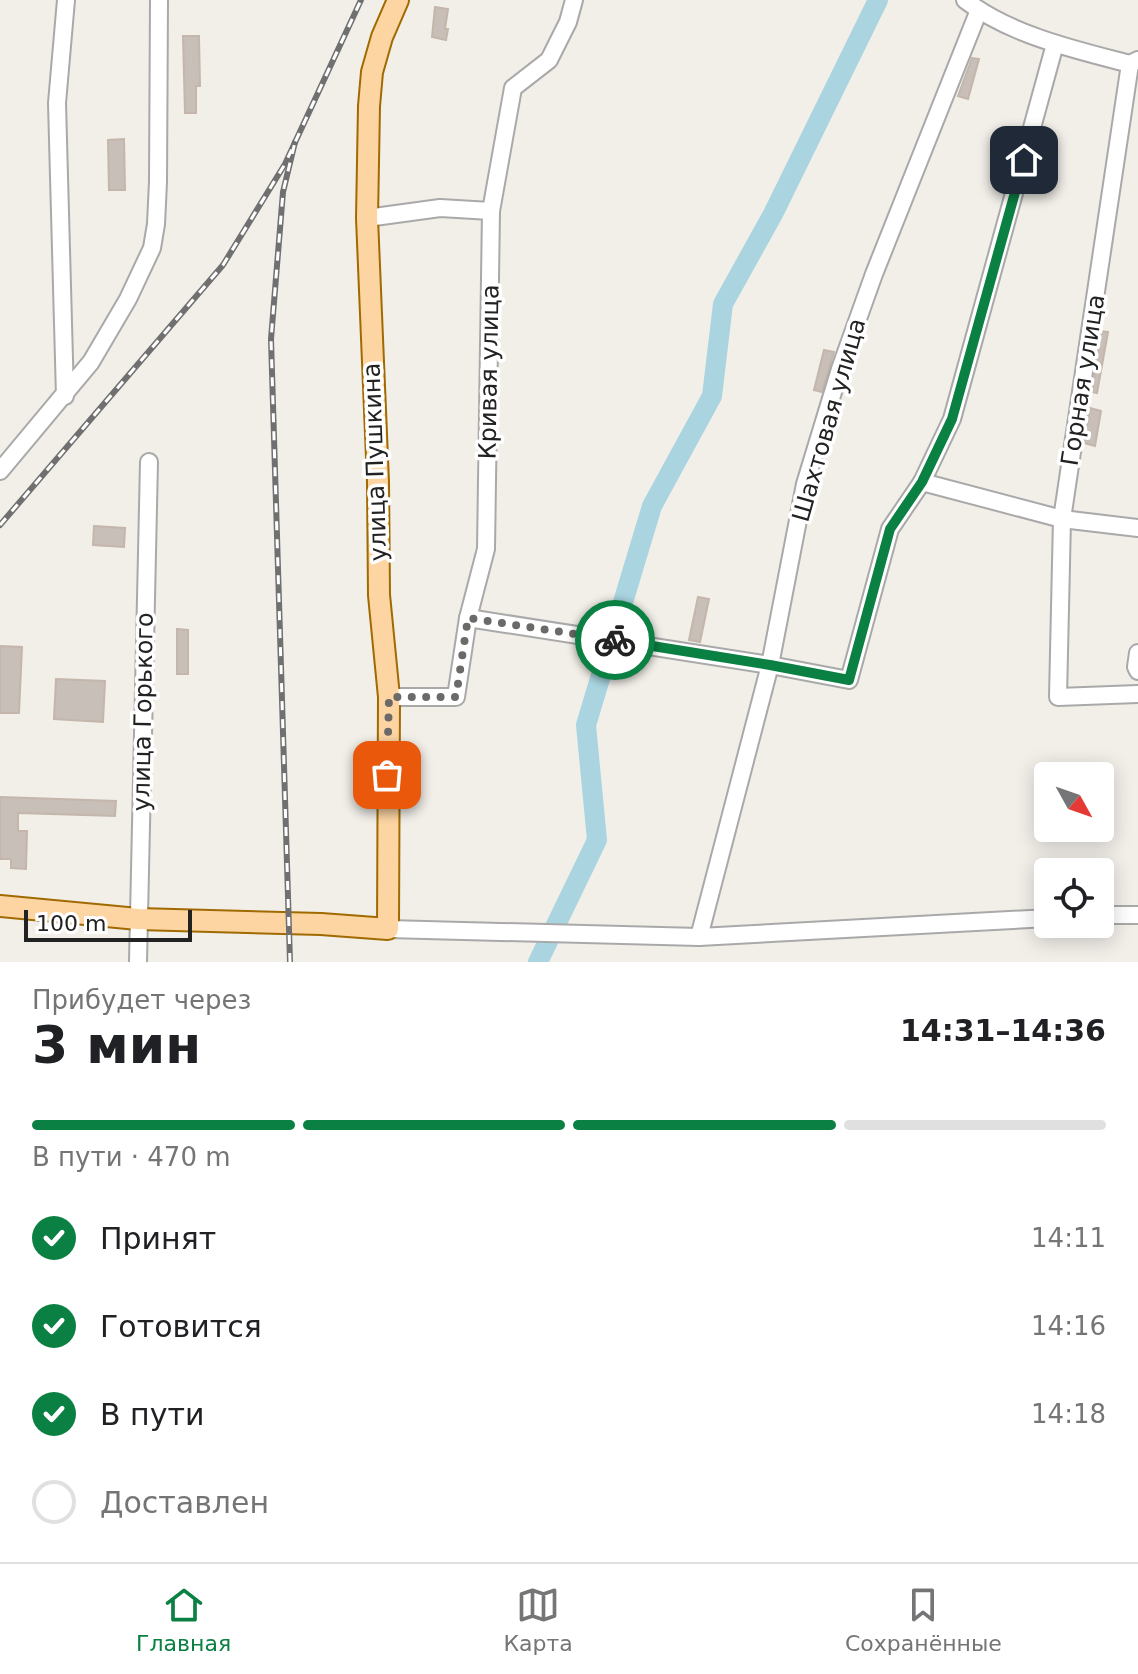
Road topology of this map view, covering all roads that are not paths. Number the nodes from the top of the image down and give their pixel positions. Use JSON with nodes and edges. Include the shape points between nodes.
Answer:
{"nodes":[{"id":1,"x":66,"y":0,"type":"edge"},
{"id":2,"x":159,"y":0,"type":"edge"},
{"id":3,"x":398,"y":0,"type":"edge"},
{"id":4,"x":574,"y":0,"type":"edge"},
{"id":5,"x":972,"y":5,"type":"edge"},
{"id":6,"x":1055,"y":44,"type":"junction"},
{"id":7,"x":1134,"y":62,"type":"edge"},
{"id":8,"x":491,"y":211,"type":"junction"},
{"id":9,"x":367,"y":218,"type":"junction"},
{"id":10,"x":65,"y":396,"type":"junction"},
{"id":11,"x":149,"y":462,"type":"dead end"},
{"id":12,"x":0,"y":471,"type":"edge"},
{"id":13,"x":922,"y":482,"type":"junction"},
{"id":14,"x":1062,"y":519,"type":"junction"},
{"id":15,"x":1138,"y":528,"type":"edge"},
{"id":16,"x":468,"y":618,"type":"junction"},
{"id":17,"x":1138,"y":653,"type":"edge"},
{"id":18,"x":770,"y":665,"type":"junction"},
{"id":19,"x":1138,"y":671,"type":"edge"},
{"id":20,"x":1138,"y":694,"type":"edge"},
{"id":21,"x":389,"y":697,"type":"junction"},
{"id":22,"x":0,"y":906,"type":"edge"},
{"id":23,"x":1114,"y":915,"type":"edge"},
{"id":24,"x":1138,"y":915,"type":"edge"},
{"id":25,"x":138,"y":919,"type":"junction"},
{"id":26,"x":1034,"y":919,"type":"edge"},
{"id":27,"x":388,"y":929,"type":"junction"},
{"id":28,"x":699,"y":937,"type":"junction"},
{"id":29,"x":138,"y":962,"type":"edge"}],
"edges":[{"from":1,"to":10,"type":"street","via":[[57,103]]},
{"from":2,"to":10,"type":"street","via":[[158,182],[152,248],[91,362]]},
{"from":3,"to":9,"type":"main road","name":"улица Пушкина","via":[[372,72]]},
{"from":4,"to":8,"type":"street","name":"Кривая улица","via":[[549,60],[513,88]]},
{"from":5,"to":6,"type":"street"},
{"from":5,"to":18,"type":"street","name":"Шахтовая улица","via":[[840,369],[805,484]]},
{"from":6,"to":7,"type":"street"},
{"from":6,"to":13,"type":"street","via":[[952,419]]},
{"from":7,"to":14,"type":"street","name":"Горная улица"},
{"from":8,"to":9,"type":"street","via":[[440,208]]},
{"from":8,"to":16,"type":"street","name":"Кривая улица","via":[[486,549]]},
{"from":9,"to":21,"type":"main road","name":"улица Пушкина","via":[[379,595]]},
{"from":10,"to":12,"type":"street"},
{"from":11,"to":25,"type":"street","name":"улица Горького"},
{"from":13,"to":14,"type":"street"},
{"from":13,"to":18,"type":"street","via":[[890,529],[849,680]]},
{"from":14,"to":15,"type":"street"},
{"from":14,"to":20,"type":"street","name":"Горная улица","via":[[1058,697]]},
{"from":16,"to":18,"type":"street"},
{"from":16,"to":21,"type":"street","name":"Кривая улица","via":[[456,697]]},
{"from":17,"to":19,"type":"street"},
{"from":18,"to":28,"type":"street","name":"Шахтовая улица"},
{"from":21,"to":27,"type":"main road","name":"улица Пушкина"},
{"from":22,"to":25,"type":"main road"},
{"from":23,"to":24,"type":"street"},
{"from":25,"to":27,"type":"main road"},
{"from":25,"to":29,"type":"street","name":"улица Горького"},
{"from":26,"to":28,"type":"street"},
{"from":27,"to":28,"type":"street"}]}
